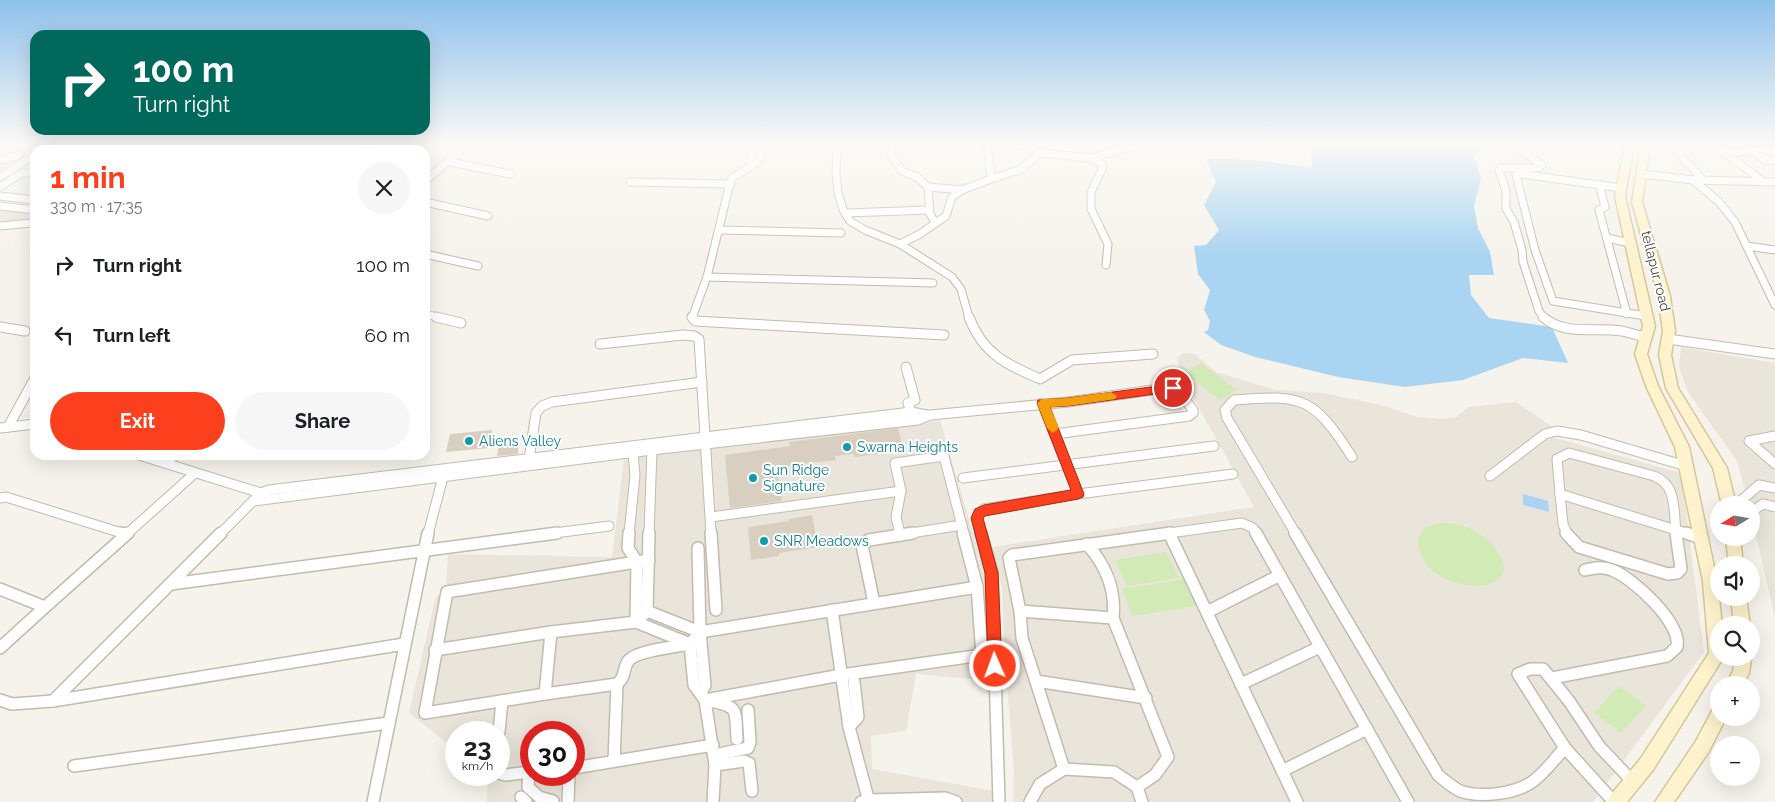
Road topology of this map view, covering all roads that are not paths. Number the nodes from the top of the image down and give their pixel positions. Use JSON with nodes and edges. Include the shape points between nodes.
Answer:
{"nodes":[{"id":1,"x":833,"y":181,"type":"edge"},
{"id":2,"x":921,"y":181,"type":"edge"},
{"id":3,"x":985,"y":181,"type":"edge"},
{"id":4,"x":1095,"y":181,"type":"edge"},
{"id":5,"x":1502,"y":181,"type":"edge"},
{"id":6,"x":1518,"y":181,"type":"edge"},
{"id":7,"x":1576,"y":181,"type":"edge"},
{"id":8,"x":1622,"y":181,"type":"edge"},
{"id":9,"x":1641,"y":181,"type":"edge"},
{"id":10,"x":1695,"y":181,"type":"edge"},
{"id":11,"x":1747,"y":181,"type":"edge"},
{"id":12,"x":630,"y":182,"type":"dead end"},
{"id":13,"x":1764,"y":182,"type":"joint"},
{"id":14,"x":1775,"y":182,"type":"edge"},
{"id":15,"x":731,"y":184,"type":"joint"},
{"id":16,"x":1602,"y":185,"type":"junction"},
{"id":17,"x":928,"y":187,"type":"junction"},
{"id":18,"x":1621,"y":188,"type":"junction"},
{"id":19,"x":962,"y":190,"type":"junction"},
{"id":20,"x":0,"y":196,"type":"edge"},
{"id":21,"x":30,"y":199,"type":"edge"},
{"id":22,"x":430,"y":203,"type":"edge"},
{"id":23,"x":0,"y":206,"type":"edge"},
{"id":24,"x":30,"y":209,"type":"edge"},
{"id":25,"x":929,"y":210,"type":"junction"},
{"id":26,"x":846,"y":212,"type":"junction"},
{"id":27,"x":488,"y":216,"type":"dead end"},
{"id":28,"x":935,"y":222,"type":"junction"},
{"id":29,"x":30,"y":223,"type":"edge"},
{"id":30,"x":0,"y":226,"type":"edge"},
{"id":31,"x":720,"y":230,"type":"junction"},
{"id":32,"x":841,"y":233,"type":"dead end"},
{"id":33,"x":1607,"y":238,"type":"junction"},
{"id":34,"x":1630,"y":243,"type":"junction"},
{"id":35,"x":900,"y":244,"type":"junction"},
{"id":36,"x":1747,"y":246,"type":"junction"},
{"id":37,"x":1775,"y":250,"type":"edge"},
{"id":38,"x":430,"y":255,"type":"edge"},
{"id":39,"x":1106,"y":265,"type":"dead end"},
{"id":40,"x":478,"y":266,"type":"dead end"},
{"id":41,"x":707,"y":277,"type":"junction"},
{"id":42,"x":933,"y":283,"type":"dead end"},
{"id":43,"x":1639,"y":284,"type":"junction"},
{"id":44,"x":1662,"y":289,"type":"junction"},
{"id":45,"x":1775,"y":305,"type":"edge"},
{"id":46,"x":1628,"y":314,"type":"junction"},
{"id":47,"x":430,"y":315,"type":"edge"},
{"id":48,"x":1646,"y":316,"type":"junction"},
{"id":49,"x":461,"y":323,"type":"dead end"},
{"id":50,"x":0,"y":327,"type":"edge"},
{"id":51,"x":25,"y":331,"type":"dead end"},
{"id":52,"x":944,"y":335,"type":"dead end"},
{"id":53,"x":1645,"y":337,"type":"junction"},
{"id":54,"x":1668,"y":339,"type":"junction"},
{"id":55,"x":600,"y":344,"type":"dead end"},
{"id":56,"x":1153,"y":354,"type":"dead end"},
{"id":57,"x":1775,"y":354,"type":"edge"},
{"id":58,"x":906,"y":367,"type":"dead end"},
{"id":59,"x":702,"y":382,"type":"junction"},
{"id":60,"x":30,"y":385,"type":"edge"},
{"id":61,"x":1042,"y":403,"type":"junction"},
{"id":62,"x":911,"y":412,"type":"junction"},
{"id":63,"x":930,"y":415,"type":"junction"},
{"id":64,"x":30,"y":424,"type":"edge"},
{"id":65,"x":4,"y":427,"type":"edge"},
{"id":66,"x":1055,"y":434,"type":"junction"},
{"id":67,"x":1775,"y":436,"type":"edge"},
{"id":68,"x":706,"y":440,"type":"junction"},
{"id":69,"x":1214,"y":446,"type":"dead end"},
{"id":70,"x":652,"y":450,"type":"junction"},
{"id":71,"x":633,"y":453,"type":"junction"},
{"id":72,"x":1352,"y":457,"type":"dead end"},
{"id":73,"x":528,"y":459,"type":"junction"},
{"id":74,"x":155,"y":460,"type":"edge"},
{"id":75,"x":169,"y":460,"type":"edge"},
{"id":76,"x":165,"y":463,"type":"junction"},
{"id":77,"x":1775,"y":464,"type":"edge"},
{"id":78,"x":1067,"y":465,"type":"junction"},
{"id":79,"x":1686,"y":466,"type":"junction"},
{"id":80,"x":195,"y":473,"type":"junction"},
{"id":81,"x":1233,"y":474,"type":"dead end"},
{"id":82,"x":1490,"y":476,"type":"dead end"},
{"id":83,"x":442,"y":477,"type":"junction"},
{"id":84,"x":964,"y":478,"type":"dead end"},
{"id":85,"x":1775,"y":488,"type":"edge"},
{"id":86,"x":901,"y":491,"type":"junction"},
{"id":87,"x":277,"y":494,"type":"junction"},
{"id":88,"x":1078,"y":494,"type":"junction"},
{"id":89,"x":1560,"y":494,"type":"junction"},
{"id":90,"x":1727,"y":496,"type":"edge"},
{"id":91,"x":1746,"y":496,"type":"edge"},
{"id":92,"x":257,"y":497,"type":"junction"},
{"id":93,"x":0,"y":498,"type":"edge"},
{"id":94,"x":1760,"y":506,"type":"edge"},
{"id":95,"x":1775,"y":507,"type":"edge"},
{"id":96,"x":711,"y":517,"type":"junction"},
{"id":97,"x":962,"y":525,"type":"junction"},
{"id":98,"x":609,"y":526,"type":"dead end"},
{"id":99,"x":1677,"y":530,"type":"junction"},
{"id":100,"x":1169,"y":533,"type":"junction"},
{"id":101,"x":125,"y":534,"type":"junction"},
{"id":102,"x":900,"y":535,"type":"junction"},
{"id":103,"x":1701,"y":538,"type":"junction"},
{"id":104,"x":1088,"y":544,"type":"junction"},
{"id":105,"x":698,"y":548,"type":"dead end"},
{"id":106,"x":423,"y":552,"type":"junction"},
{"id":107,"x":648,"y":560,"type":"junction"},
{"id":108,"x":637,"y":562,"type":"junction"},
{"id":109,"x":1585,"y":570,"type":"dead end"},
{"id":110,"x":1280,"y":575,"type":"junction"},
{"id":111,"x":171,"y":584,"type":"junction"},
{"id":112,"x":977,"y":587,"type":"junction"},
{"id":113,"x":0,"y":589,"type":"edge"},
{"id":114,"x":874,"y":604,"type":"junction"},
{"id":115,"x":45,"y":607,"type":"junction"},
{"id":116,"x":716,"y":610,"type":"dead end"},
{"id":117,"x":832,"y":610,"type":"junction"},
{"id":118,"x":647,"y":611,"type":"junction"},
{"id":119,"x":1020,"y":611,"type":"junction"},
{"id":120,"x":1207,"y":612,"type":"junction"},
{"id":121,"x":1113,"y":618,"type":"junction"},
{"id":122,"x":636,"y":622,"type":"junction"},
{"id":123,"x":551,"y":632,"type":"junction"},
{"id":124,"x":700,"y":632,"type":"junction"},
{"id":125,"x":404,"y":644,"type":"junction"},
{"id":126,"x":690,"y":644,"type":"junction"},
{"id":127,"x":1320,"y":647,"type":"junction"},
{"id":128,"x":0,"y":648,"type":"edge"},
{"id":129,"x":435,"y":650,"type":"junction"},
{"id":130,"x":841,"y":675,"type":"junction"},
{"id":131,"x":1552,"y":678,"type":"junction"},
{"id":132,"x":1036,"y":681,"type":"junction"},
{"id":133,"x":854,"y":682,"type":"dead end"},
{"id":134,"x":617,"y":684,"type":"junction"},
{"id":135,"x":1241,"y":684,"type":"junction"},
{"id":136,"x":545,"y":694,"type":"junction"},
{"id":137,"x":703,"y":697,"type":"junction"},
{"id":138,"x":1146,"y":698,"type":"junction"},
{"id":139,"x":0,"y":700,"type":"edge"},
{"id":140,"x":53,"y":701,"type":"junction"},
{"id":141,"x":502,"y":701,"type":"junction"},
{"id":142,"x":748,"y":710,"type":"dead end"},
{"id":143,"x":499,"y":721,"type":"edge"},
{"id":144,"x":388,"y":723,"type":"junction"},
{"id":145,"x":1713,"y":726,"type":"edge"},
{"id":146,"x":849,"y":727,"type":"junction"},
{"id":147,"x":1366,"y":729,"type":"junction"},
{"id":148,"x":737,"y":739,"type":"dead end"},
{"id":149,"x":1565,"y":748,"type":"junction"},
{"id":150,"x":714,"y":755,"type":"junction"},
{"id":151,"x":614,"y":761,"type":"junction"},
{"id":152,"x":74,"y":766,"type":"dead end"},
{"id":153,"x":585,"y":766,"type":"edge"},
{"id":154,"x":1064,"y":769,"type":"junction"},
{"id":155,"x":1282,"y":771,"type":"junction"},
{"id":156,"x":1633,"y":782,"type":"junction"},
{"id":157,"x":528,"y":786,"type":"edge"},
{"id":158,"x":569,"y":786,"type":"edge"},
{"id":159,"x":1138,"y":787,"type":"junction"},
{"id":160,"x":752,"y":791,"type":"dead end"},
{"id":161,"x":553,"y":801,"type":"dead end"},
{"id":162,"x":866,"y":801,"type":"edge"},
{"id":163,"x":373,"y":802,"type":"edge"},
{"id":164,"x":568,"y":802,"type":"edge"},
{"id":165,"x":713,"y":802,"type":"edge"},
{"id":166,"x":956,"y":802,"type":"edge"},
{"id":167,"x":999,"y":802,"type":"edge"},
{"id":168,"x":1030,"y":802,"type":"edge"},
{"id":169,"x":1142,"y":802,"type":"edge"},
{"id":170,"x":1297,"y":802,"type":"edge"},
{"id":171,"x":1408,"y":802,"type":"edge"},
{"id":172,"x":1615,"y":802,"type":"edge"},
{"id":173,"x":1664,"y":802,"type":"edge"}],
"edges":[{"from":1,"to":26,"type":"street"},
{"from":2,"to":17,"type":"street"},
{"from":3,"to":19,"type":"street"},
{"from":4,"to":39,"type":"street","via":[[1090,192],[1092,209],[1108,244]]},
{"from":5,"to":53,"type":"street","via":[[1506,209],[1514,222],[1539,312],[1550,323],[1562,327],[1622,331]]},
{"from":6,"to":46,"type":"street","via":[[1551,299],[1562,304]]},
{"from":7,"to":16,"type":"street"},
{"from":8,"to":18,"type":"street"},
{"from":9,"to":44,"type":"street","name":"tellapur road","via":[[1637,202]]},
{"from":10,"to":36,"type":"street","via":[[1730,215]]},
{"from":11,"to":13,"type":"street"},
{"from":12,"to":15,"type":"street"},
{"from":13,"to":14,"type":"street"},
{"from":15,"to":31,"type":"street"},
{"from":16,"to":18,"type":"street"},
{"from":16,"to":33,"type":"street","via":[[1605,207],[1598,210]]},
{"from":17,"to":19,"type":"street"},
{"from":17,"to":25,"type":"street"},
{"from":18,"to":34,"type":"street"},
{"from":19,"to":28,"type":"street","via":[[952,197],[946,216]]},
{"from":20,"to":21,"type":"street"},
{"from":22,"to":27,"type":"street"},
{"from":23,"to":24,"type":"street"},
{"from":25,"to":26,"type":"street"},
{"from":25,"to":28,"type":"street"},
{"from":26,"to":35,"type":"street","via":[[853,224]]},
{"from":28,"to":35,"type":"street"},
{"from":29,"to":30,"type":"street"},
{"from":31,"to":32,"type":"street"},
{"from":31,"to":41,"type":"street"},
{"from":33,"to":34,"type":"street"},
{"from":33,"to":46,"type":"street"},
{"from":34,"to":43,"type":"street"},
{"from":35,"to":56,"type":"street","via":[[957,282],[972,328],[988,351],[1005,363],[1040,379],[1072,360]]},
{"from":36,"to":37,"type":"street"},
{"from":36,"to":45,"type":"street"},
{"from":38,"to":40,"type":"street"},
{"from":41,"to":42,"type":"street"},
{"from":41,"to":52,"type":"street","via":[[692,318],[700,323]]},
{"from":43,"to":44,"type":"street"},
{"from":43,"to":48,"type":"street"},
{"from":44,"to":54,"type":"street","name":"tellapur road"},
{"from":46,"to":48,"type":"street"},
{"from":47,"to":49,"type":"street"},
{"from":48,"to":53,"type":"street","via":[[1649,326]]},
{"from":50,"to":51,"type":"street"},
{"from":53,"to":79,"type":"street","via":[[1641,354],[1652,386],[1682,447]]},
{"from":54,"to":57,"type":"street"},
{"from":54,"to":90,"type":"street","name":"tellapur road","via":[[1666,355],[1672,388],[1720,468]]},
{"from":55,"to":59,"type":"street","via":[[694,336],[700,344]]},
{"from":58,"to":62,"type":"street","via":[[915,400],[908,403]]},
{"from":59,"to":68,"type":"street"},
{"from":59,"to":73,"type":"street","via":[[542,406],[536,413]]},
{"from":60,"to":65,"type":"street"},
{"from":61,"to":63,"type":"street"},
{"from":61,"to":66,"type":"street"},
{"from":61,"to":66,"type":"street","via":[[1173,388],[1193,410],[1189,416]]},
{"from":62,"to":63,"type":"street"},
{"from":62,"to":68,"type":"street","via":[[893,409]]},
{"from":63,"to":68,"type":"street","via":[[918,420]]},
{"from":64,"to":65,"type":"street"},
{"from":66,"to":78,"type":"street"},
{"from":67,"to":77,"type":"street","via":[[1748,441]]},
{"from":68,"to":70,"type":"street"},
{"from":68,"to":73,"type":"street"},
{"from":68,"to":96,"type":"street"},
{"from":69,"to":78,"type":"street"},
{"from":70,"to":71,"type":"street"},
{"from":70,"to":107,"type":"street"},
{"from":71,"to":83,"type":"street"},
{"from":71,"to":108,"type":"street","via":[[635,475],[628,548]]},
{"from":72,"to":149,"type":"street","via":[[1312,406],[1286,399],[1248,398],[1234,400],[1225,410],[1438,775],[1450,787],[1469,794],[1491,794],[1520,788],[1532,782]]},
{"from":73,"to":87,"type":"street"},
{"from":74,"to":76,"type":"street"},
{"from":75,"to":76,"type":"street"},
{"from":76,"to":80,"type":"street"},
{"from":78,"to":84,"type":"street"},
{"from":78,"to":88,"type":"street"},
{"from":79,"to":82,"type":"street","via":[[1557,431],[1545,434]]},
{"from":79,"to":103,"type":"street"},
{"from":80,"to":92,"type":"street"},
{"from":80,"to":101,"type":"street"},
{"from":81,"to":88,"type":"street"},
{"from":83,"to":87,"type":"street"},
{"from":83,"to":106,"type":"street"},
{"from":85,"to":91,"type":"street","via":[[1759,485]]},
{"from":86,"to":96,"type":"street"},
{"from":86,"to":97,"type":"street","via":[[896,463],[944,456]]},
{"from":86,"to":102,"type":"street","via":[[896,518]]},
{"from":87,"to":92,"type":"street","via":[[263,502]]},
{"from":88,"to":167,"type":"street","via":[[984,510],[977,518],[992,573]]},
{"from":89,"to":99,"type":"street"},
{"from":89,"to":99,"type":"street","via":[[1557,459],[1569,453],[1654,476],[1670,487]]},
{"from":89,"to":99,"type":"street","via":[[1565,533],[1579,547],[1668,574],[1677,573],[1681,569]]},
{"from":92,"to":111,"type":"street"},
{"from":93,"to":101,"type":"street"},
{"from":94,"to":95,"type":"street"},
{"from":96,"to":116,"type":"street"},
{"from":97,"to":102,"type":"street"},
{"from":97,"to":112,"type":"street"},
{"from":98,"to":106,"type":"street"},
{"from":99,"to":103,"type":"street"},
{"from":100,"to":104,"type":"street"},
{"from":100,"to":110,"type":"street","via":[[1248,524],[1254,528]]},
{"from":100,"to":120,"type":"street"},
{"from":101,"to":115,"type":"street"},
{"from":102,"to":114,"type":"street","via":[[869,540],[862,545]]},
{"from":103,"to":156,"type":"street","via":[[1710,581],[1716,654]]},
{"from":104,"to":119,"type":"street","via":[[1012,555],[1008,563]]},
{"from":104,"to":121,"type":"street","via":[[1098,556],[1111,585],[1116,604]]},
{"from":105,"to":124,"type":"street"},
{"from":106,"to":111,"type":"street"},
{"from":106,"to":125,"type":"street"},
{"from":107,"to":108,"type":"street"},
{"from":107,"to":118,"type":"street"},
{"from":108,"to":122,"type":"street"},
{"from":108,"to":129,"type":"street","via":[[450,590],[444,602]]},
{"from":109,"to":131,"type":"street","via":[[1614,570],[1644,590],[1675,631],[1678,643],[1674,652],[1667,656]]},
{"from":110,"to":120,"type":"street"},
{"from":110,"to":127,"type":"street"},
{"from":111,"to":140,"type":"street"},
{"from":112,"to":114,"type":"street"},
{"from":112,"to":130,"type":"street","via":[[982,655]]},
{"from":113,"to":115,"type":"street"},
{"from":114,"to":117,"type":"street"},
{"from":115,"to":128,"type":"street"},
{"from":117,"to":124,"type":"street"},
{"from":117,"to":130,"type":"street"},
{"from":118,"to":122,"type":"street"},
{"from":118,"to":124,"type":"street"},
{"from":119,"to":121,"type":"street"},
{"from":119,"to":132,"type":"street","via":[[1022,638]]},
{"from":120,"to":135,"type":"street"},
{"from":121,"to":138,"type":"street"},
{"from":122,"to":123,"type":"street"},
{"from":122,"to":126,"type":"street"},
{"from":123,"to":129,"type":"street"},
{"from":123,"to":136,"type":"street"},
{"from":124,"to":126,"type":"street"},
{"from":124,"to":137,"type":"street","via":[[705,685]]},
{"from":125,"to":140,"type":"street"},
{"from":125,"to":144,"type":"street"},
{"from":126,"to":134,"type":"street","via":[[636,655],[627,662],[623,679]]},
{"from":126,"to":137,"type":"street","via":[[694,685]]},
{"from":127,"to":135,"type":"street"},
{"from":127,"to":147,"type":"street"},
{"from":129,"to":141,"type":"street","via":[[424,713]]},
{"from":130,"to":137,"type":"street"},
{"from":130,"to":146,"type":"street"},
{"from":131,"to":149,"type":"street","via":[[1538,668],[1518,674]]},
{"from":131,"to":156,"type":"street","via":[[1599,746]]},
{"from":132,"to":138,"type":"street"},
{"from":132,"to":154,"type":"street"},
{"from":133,"to":146,"type":"street","via":[[859,710],[858,717]]},
{"from":134,"to":136,"type":"street"},
{"from":134,"to":151,"type":"street"},
{"from":135,"to":155,"type":"street"},
{"from":136,"to":141,"type":"street"},
{"from":137,"to":148,"type":"street","via":[[728,704],[735,712]]},
{"from":137,"to":150,"type":"street"},
{"from":138,"to":159,"type":"street","via":[[1168,757],[1155,775]]},
{"from":139,"to":140,"type":"street","via":[[12,704]]},
{"from":141,"to":143,"type":"street"},
{"from":142,"to":150,"type":"street","via":[[748,748]]},
{"from":144,"to":152,"type":"street"},
{"from":144,"to":163,"type":"street"},
{"from":145,"to":173,"type":"street"},
{"from":146,"to":162,"type":"street"},
{"from":147,"to":155,"type":"street"},
{"from":147,"to":171,"type":"street"},
{"from":149,"to":172,"type":"street"},
{"from":150,"to":151,"type":"street"},
{"from":150,"to":160,"type":"street","via":[[749,763]]},
{"from":150,"to":165,"type":"street"},
{"from":151,"to":153,"type":"street"},
{"from":154,"to":159,"type":"street","via":[[1114,772]]},
{"from":154,"to":168,"type":"street","via":[[1040,784]]},
{"from":155,"to":170,"type":"street"},
{"from":156,"to":172,"type":"street"},
{"from":157,"to":161,"type":"street","via":[[533,793]]},
{"from":158,"to":164,"type":"street"},
{"from":159,"to":169,"type":"street"},
{"from":162,"to":166,"type":"street","via":[[945,798]]}]}
